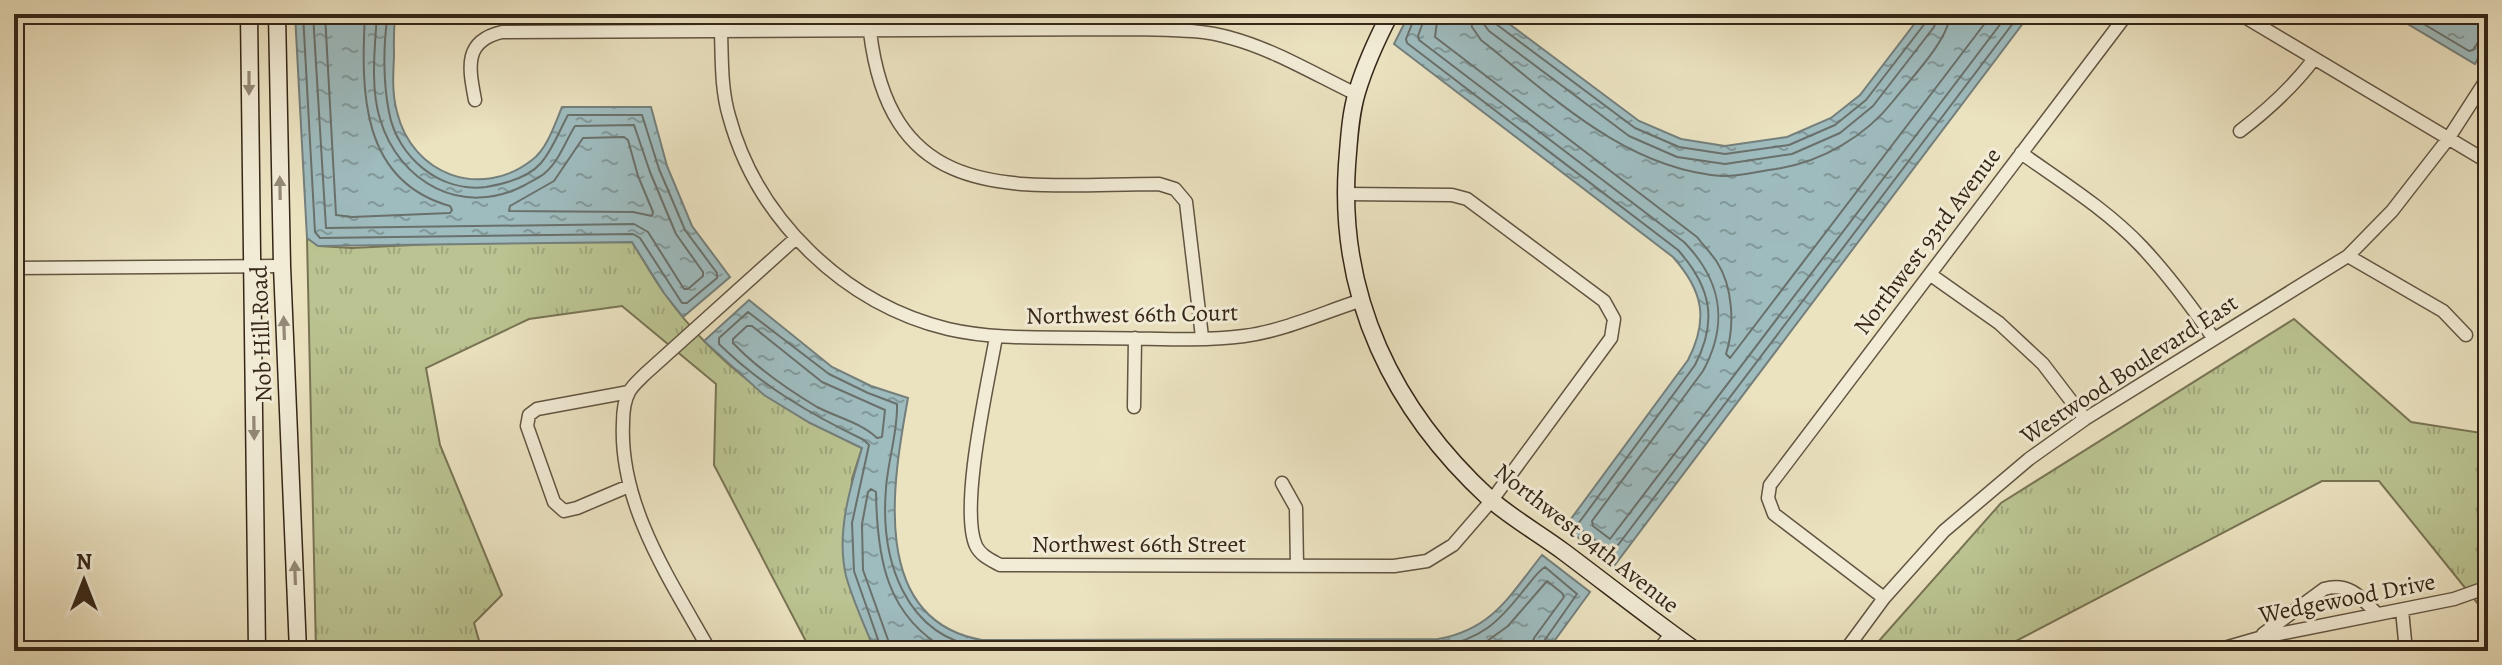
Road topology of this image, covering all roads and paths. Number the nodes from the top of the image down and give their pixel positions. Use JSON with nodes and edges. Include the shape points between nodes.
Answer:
{"nodes":[{"id":1,"x":249,"y":14,"type":"edge"},
{"id":2,"x":277,"y":14,"type":"edge"},
{"id":3,"x":1390,"y":14,"type":"edge"},
{"id":4,"x":2127,"y":14,"type":"edge"},
{"id":5,"x":2240,"y":14,"type":"edge"},
{"id":6,"x":721,"y":32,"type":"junction"},
{"id":7,"x":870,"y":32,"type":"junction"},
{"id":8,"x":2314,"y":59,"type":"junction"},
{"id":9,"x":2488,"y":77,"type":"edge"},
{"id":10,"x":1356,"y":94,"type":"junction"},
{"id":11,"x":475,"y":100,"type":"dead end"},
{"id":12,"x":2240,"y":131,"type":"dead end"},
{"id":13,"x":2448,"y":139,"type":"junction"},
{"id":14,"x":2021,"y":153,"type":"junction"},
{"id":15,"x":2488,"y":162,"type":"edge"},
{"id":16,"x":1345,"y":194,"type":"junction"},
{"id":17,"x":795,"y":239,"type":"junction"},
{"id":18,"x":2348,"y":256,"type":"junction"},
{"id":19,"x":251,"y":266,"type":"junction"},
{"id":20,"x":282,"y":266,"type":"junction"},
{"id":21,"x":14,"y":268,"type":"edge"},
{"id":22,"x":1931,"y":275,"type":"junction"},
{"id":23,"x":1359,"y":301,"type":"junction"},
{"id":24,"x":2466,"y":335,"type":"dead end"},
{"id":25,"x":996,"y":337,"type":"junction"},
{"id":26,"x":1202,"y":337,"type":"junction"},
{"id":27,"x":1135,"y":338,"type":"junction"},
{"id":28,"x":2214,"y":339,"type":"junction"},
{"id":29,"x":629,"y":392,"type":"junction"},
{"id":30,"x":1134,"y":407,"type":"dead end"},
{"id":31,"x":2085,"y":419,"type":"junction"},
{"id":32,"x":1282,"y":483,"type":"dead end"},
{"id":33,"x":629,"y":486,"type":"junction"},
{"id":34,"x":1492,"y":500,"type":"junction"},
{"id":35,"x":1297,"y":566,"type":"junction"},
{"id":36,"x":2488,"y":587,"type":"edge"},
{"id":37,"x":1884,"y":598,"type":"junction"},
{"id":38,"x":2402,"y":610,"type":"junction"},
{"id":39,"x":2377,"y":614,"type":"junction"},
{"id":40,"x":1671,"y":634,"type":"junction"},
{"id":41,"x":2259,"y":638,"type":"junction"},
{"id":42,"x":707,"y":650,"type":"edge"},
{"id":43,"x":257,"y":651,"type":"edge"},
{"id":44,"x":298,"y":651,"type":"edge"},
{"id":45,"x":1658,"y":651,"type":"edge"},
{"id":46,"x":1696,"y":651,"type":"edge"},
{"id":47,"x":1845,"y":651,"type":"edge"},
{"id":48,"x":2214,"y":651,"type":"edge"},
{"id":49,"x":2406,"y":651,"type":"edge"}],
"edges":[{"from":1,"to":19,"type":"main road","name":"Nob Hill Road","one_way":true},
{"from":20,"to":2,"type":"main road","name":"Nob Hill Road","one_way":true},
{"from":3,"to":10,"type":"main road","name":"Northwest 94th Avenue"},
{"from":4,"to":14,"type":"street","name":"Northwest 93rd Avenue"},
{"from":5,"to":8,"type":"street"},
{"from":6,"to":7,"type":"street"},
{"from":6,"to":11,"type":"street","via":[[487,35],[471,58]]},
{"from":6,"to":17,"type":"street","name":"Northwest 66th Court","via":[[729,117],[766,199]]},
{"from":7,"to":10,"type":"street","via":[[1193,31],[1259,48]]},
{"from":7,"to":26,"type":"street","via":[[874,67],[896,120],[945,166],[984,181],[1159,184],[1175,189],[1186,202]]},
{"from":8,"to":12,"type":"street","via":[[2271,108]]},
{"from":8,"to":13,"type":"street"},
{"from":9,"to":13,"type":"street","name":"Westwood Boulevard East"},
{"from":10,"to":16,"type":"main road","name":"Northwest 94th Avenue"},
{"from":13,"to":15,"type":"street"},
{"from":13,"to":18,"type":"street","name":"Westwood Boulevard East","via":[[2392,211]]},
{"from":14,"to":22,"type":"street","name":"Northwest 93rd Avenue"},
{"from":14,"to":28,"type":"street","via":[[2141,245]]},
{"from":16,"to":23,"type":"main road","name":"Northwest 94th Avenue","via":[[1348,248]]},
{"from":16,"to":34,"type":"street","name":"Northwest 66th Street","via":[[1467,199],[1604,301],[1614,319],[1611,338]]},
{"from":17,"to":25,"type":"street","name":"Northwest 66th Court","via":[[859,292],[899,312],[947,329]]},
{"from":17,"to":29,"type":"street"},
{"from":18,"to":24,"type":"street","via":[[2443,311]]},
{"from":18,"to":28,"type":"street","name":"Westwood Boulevard East"},
{"from":19,"to":20,"type":"street"},
{"from":19,"to":21,"type":"street"},
{"from":19,"to":43,"type":"main road","name":"Nob Hill Road","one_way":true},
{"from":44,"to":20,"type":"main road","name":"Nob Hill Road","one_way":true},
{"from":22,"to":31,"type":"street","via":[[1999,323],[2043,364]]},
{"from":22,"to":37,"type":"street","name":"Northwest 93rd Avenue","via":[[1770,485],[1768,498],[1774,514]]},
{"from":23,"to":26,"type":"street","name":"Northwest 66th Court","via":[[1272,330]]},
{"from":23,"to":34,"type":"main road","name":"Northwest 94th Avenue","via":[[1399,388],[1453,460]]},
{"from":25,"to":27,"type":"street","name":"Northwest 66th Court"},
{"from":25,"to":35,"type":"street","name":"Northwest 66th Street","via":[[971,497],[976,547],[984,557],[1000,565]]},
{"from":26,"to":27,"type":"street","name":"Northwest 66th Court"},
{"from":27,"to":30,"type":"street"},
{"from":28,"to":31,"type":"street","name":"Westwood Boulevard East"},
{"from":29,"to":33,"type":"street","via":[[622,439]]},
{"from":29,"to":33,"type":"street","via":[[537,409],[527,426],[554,502],[564,511]]},
{"from":31,"to":37,"type":"street","name":"Westwood Boulevard East","via":[[1944,531]]},
{"from":32,"to":35,"type":"street","via":[[1296,508]]},
{"from":33,"to":42,"type":"street"},
{"from":34,"to":35,"type":"street","name":"Northwest 66th Street","via":[[1453,545],[1427,561]]},
{"from":34,"to":40,"type":"main road","name":"Northwest 94th Avenue"},
{"from":36,"to":38,"type":"street","name":"Wedgewood Drive"},
{"from":37,"to":47,"type":"street","name":"Westwood Boulevard East"},
{"from":38,"to":39,"type":"street","name":"Wedgewood Drive"},
{"from":38,"to":49,"type":"street"},
{"from":39,"to":41,"type":"street","name":"Wedgewood Drive"},
{"from":39,"to":41,"type":"street","via":[[2357,592],[2335,586]]},
{"from":40,"to":45,"type":"street"},
{"from":40,"to":46,"type":"main road","name":"Northwest 94th Avenue"},
{"from":41,"to":48,"type":"street","name":"Wedgewood Drive"}]}
